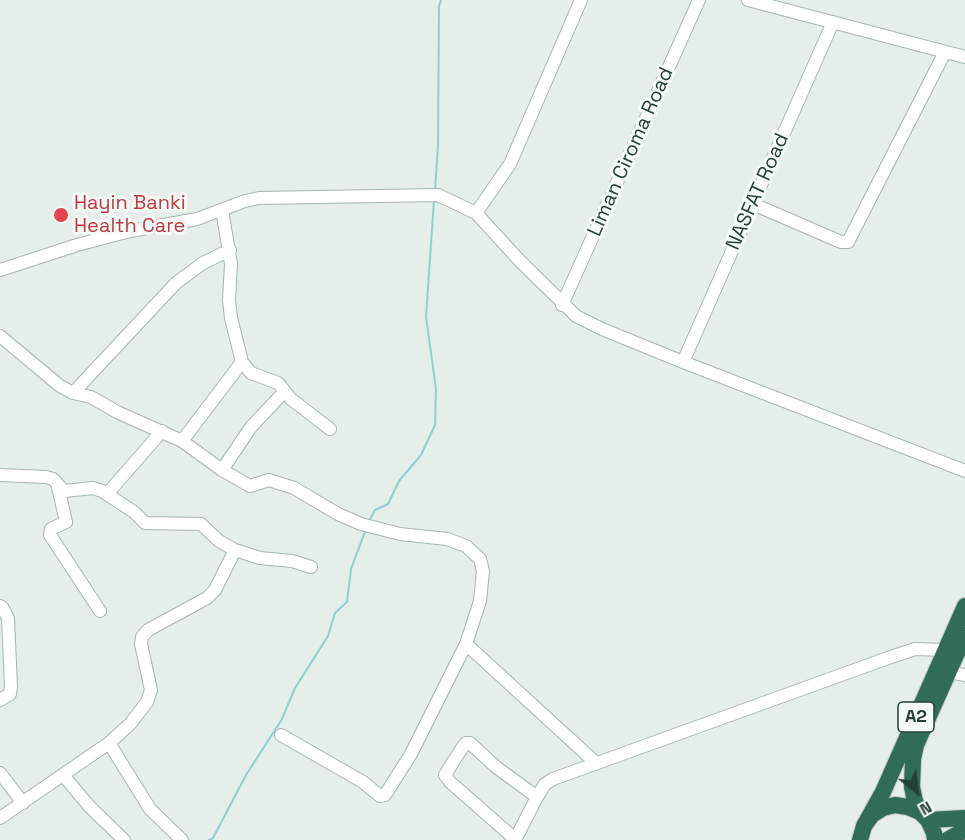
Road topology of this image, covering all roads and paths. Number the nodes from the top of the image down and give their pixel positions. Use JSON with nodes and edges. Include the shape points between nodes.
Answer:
{"nodes":[{"id":1,"x":581,"y":0,"type":"edge"},
{"id":2,"x":699,"y":0,"type":"edge"},
{"id":3,"x":748,"y":0,"type":"edge"},
{"id":4,"x":833,"y":22,"type":"junction"},
{"id":5,"x":945,"y":52,"type":"junction"},
{"id":6,"x":965,"y":57,"type":"edge"},
{"id":7,"x":753,"y":204,"type":"junction"},
{"id":8,"x":222,"y":210,"type":"junction"},
{"id":9,"x":476,"y":213,"type":"junction"},
{"id":10,"x":230,"y":250,"type":"junction"},
{"id":11,"x":0,"y":270,"type":"edge"},
{"id":12,"x":562,"y":305,"type":"junction"},
{"id":13,"x":0,"y":336,"type":"edge"},
{"id":14,"x":242,"y":362,"type":"junction"},
{"id":15,"x":683,"y":362,"type":"junction"},
{"id":16,"x":284,"y":392,"type":"junction"},
{"id":17,"x":73,"y":393,"type":"junction"},
{"id":18,"x":330,"y":429,"type":"dead end"},
{"id":19,"x":162,"y":431,"type":"junction"},
{"id":20,"x":182,"y":441,"type":"junction"},
{"id":21,"x":222,"y":470,"type":"junction"},
{"id":22,"x":965,"y":471,"type":"edge"},
{"id":23,"x":0,"y":475,"type":"edge"},
{"id":24,"x":58,"y":487,"type":"junction"},
{"id":25,"x":107,"y":494,"type":"junction"},
{"id":26,"x":235,"y":550,"type":"junction"},
{"id":27,"x":311,"y":567,"type":"dead end"},
{"id":28,"x":0,"y":606,"type":"edge"},
{"id":29,"x":965,"y":606,"type":"edge"},
{"id":30,"x":100,"y":611,"type":"dead end"},
{"id":31,"x":965,"y":635,"type":"edge"},
{"id":32,"x":466,"y":644,"type":"junction"},
{"id":33,"x":945,"y":650,"type":"junction"},
{"id":34,"x":957,"y":673,"type":"edge"},
{"id":35,"x":0,"y":700,"type":"edge"},
{"id":36,"x":281,"y":735,"type":"dead end"},
{"id":37,"x":109,"y":743,"type":"junction"},
{"id":38,"x":596,"y":763,"type":"junction"},
{"id":39,"x":0,"y":773,"type":"edge"},
{"id":40,"x":63,"y":775,"type":"junction"},
{"id":41,"x":537,"y":797,"type":"junction"},
{"id":42,"x":22,"y":802,"type":"junction"},
{"id":43,"x":924,"y":816,"type":"junction"},
{"id":44,"x":0,"y":818,"type":"edge"},
{"id":45,"x":965,"y":818,"type":"edge"},
{"id":46,"x":965,"y":830,"type":"edge"},
{"id":47,"x":862,"y":833,"type":"edge"},
{"id":48,"x":515,"y":839,"type":"edge"},
{"id":49,"x":124,"y":840,"type":"edge"},
{"id":50,"x":182,"y":840,"type":"edge"},
{"id":51,"x":935,"y":840,"type":"edge"},
{"id":52,"x":947,"y":840,"type":"edge"}],
"edges":[{"from":1,"to":9,"type":"street","via":[[510,164]]},
{"from":2,"to":12,"type":"street","name":"Liman Ciroma Road"},
{"from":3,"to":4,"type":"street"},
{"from":4,"to":5,"type":"street"},
{"from":4,"to":7,"type":"street","name":"NASFAT Road"},
{"from":5,"to":6,"type":"street"},
{"from":5,"to":7,"type":"street","via":[[848,242]]},
{"from":7,"to":15,"type":"street","name":"NASFAT Road"},
{"from":8,"to":9,"type":"street","via":[[259,198],[438,196]]},
{"from":8,"to":10,"type":"street"},
{"from":8,"to":11,"type":"street","via":[[76,245]]},
{"from":9,"to":12,"type":"street"},
{"from":10,"to":14,"type":"street","via":[[231,318]]},
{"from":10,"to":17,"type":"street","via":[[176,283]]},
{"from":12,"to":15,"type":"street","via":[[602,329]]},
{"from":13,"to":17,"type":"street","via":[[37,369]]},
{"from":14,"to":16,"type":"street","via":[[251,373],[278,383]]},
{"from":14,"to":20,"type":"street"},
{"from":15,"to":22,"type":"street"},
{"from":16,"to":18,"type":"street"},
{"from":16,"to":21,"type":"street","via":[[251,427]]},
{"from":17,"to":19,"type":"street"},
{"from":19,"to":20,"type":"street"},
{"from":19,"to":25,"type":"street"},
{"from":20,"to":21,"type":"street"},
{"from":21,"to":32,"type":"street","via":[[250,486],[269,480],[294,488],[338,514],[366,525],[466,546],[480,559],[483,571],[480,601]]},
{"from":23,"to":24,"type":"street","via":[[46,477]]},
{"from":24,"to":25,"type":"street","via":[[64,491],[93,488]]},
{"from":24,"to":30,"type":"street","via":[[66,522],[51,529],[50,535]]},
{"from":25,"to":26,"type":"street","via":[[145,523],[201,524]]},
{"from":26,"to":27,"type":"street"},
{"from":26,"to":37,"type":"street","via":[[207,598],[142,637],[151,690],[130,724]]},
{"from":28,"to":35,"type":"street","via":[[8,618],[10,694]]},
{"from":29,"to":33,"type":"highway","number":"A2"},
{"from":31,"to":34,"type":"highway","number":"A2"},
{"from":32,"to":36,"type":"street","via":[[411,754],[382,796]]},
{"from":32,"to":38,"type":"street"},
{"from":33,"to":38,"type":"street","via":[[915,649]]},
{"from":33,"to":47,"type":"highway","number":"A2"},
{"from":34,"to":43,"type":"highway","number":"A2","via":[[916,745],[912,787]]},
{"from":37,"to":40,"type":"street"},
{"from":37,"to":50,"type":"street","via":[[150,809]]},
{"from":38,"to":41,"type":"street","via":[[553,779]]},
{"from":39,"to":42,"type":"street"},
{"from":40,"to":42,"type":"street"},
{"from":40,"to":49,"type":"street"},
{"from":41,"to":48,"type":"street"},
{"from":41,"to":48,"type":"street","via":[[470,743],[462,748],[445,775]]},
{"from":42,"to":44,"type":"street"},
{"from":43,"to":45,"type":"highway"},
{"from":43,"to":47,"type":"highway","via":[[908,807],[889,807],[872,815]]},
{"from":43,"to":51,"type":"highway"},
{"from":46,"to":52,"type":"highway"}]}
